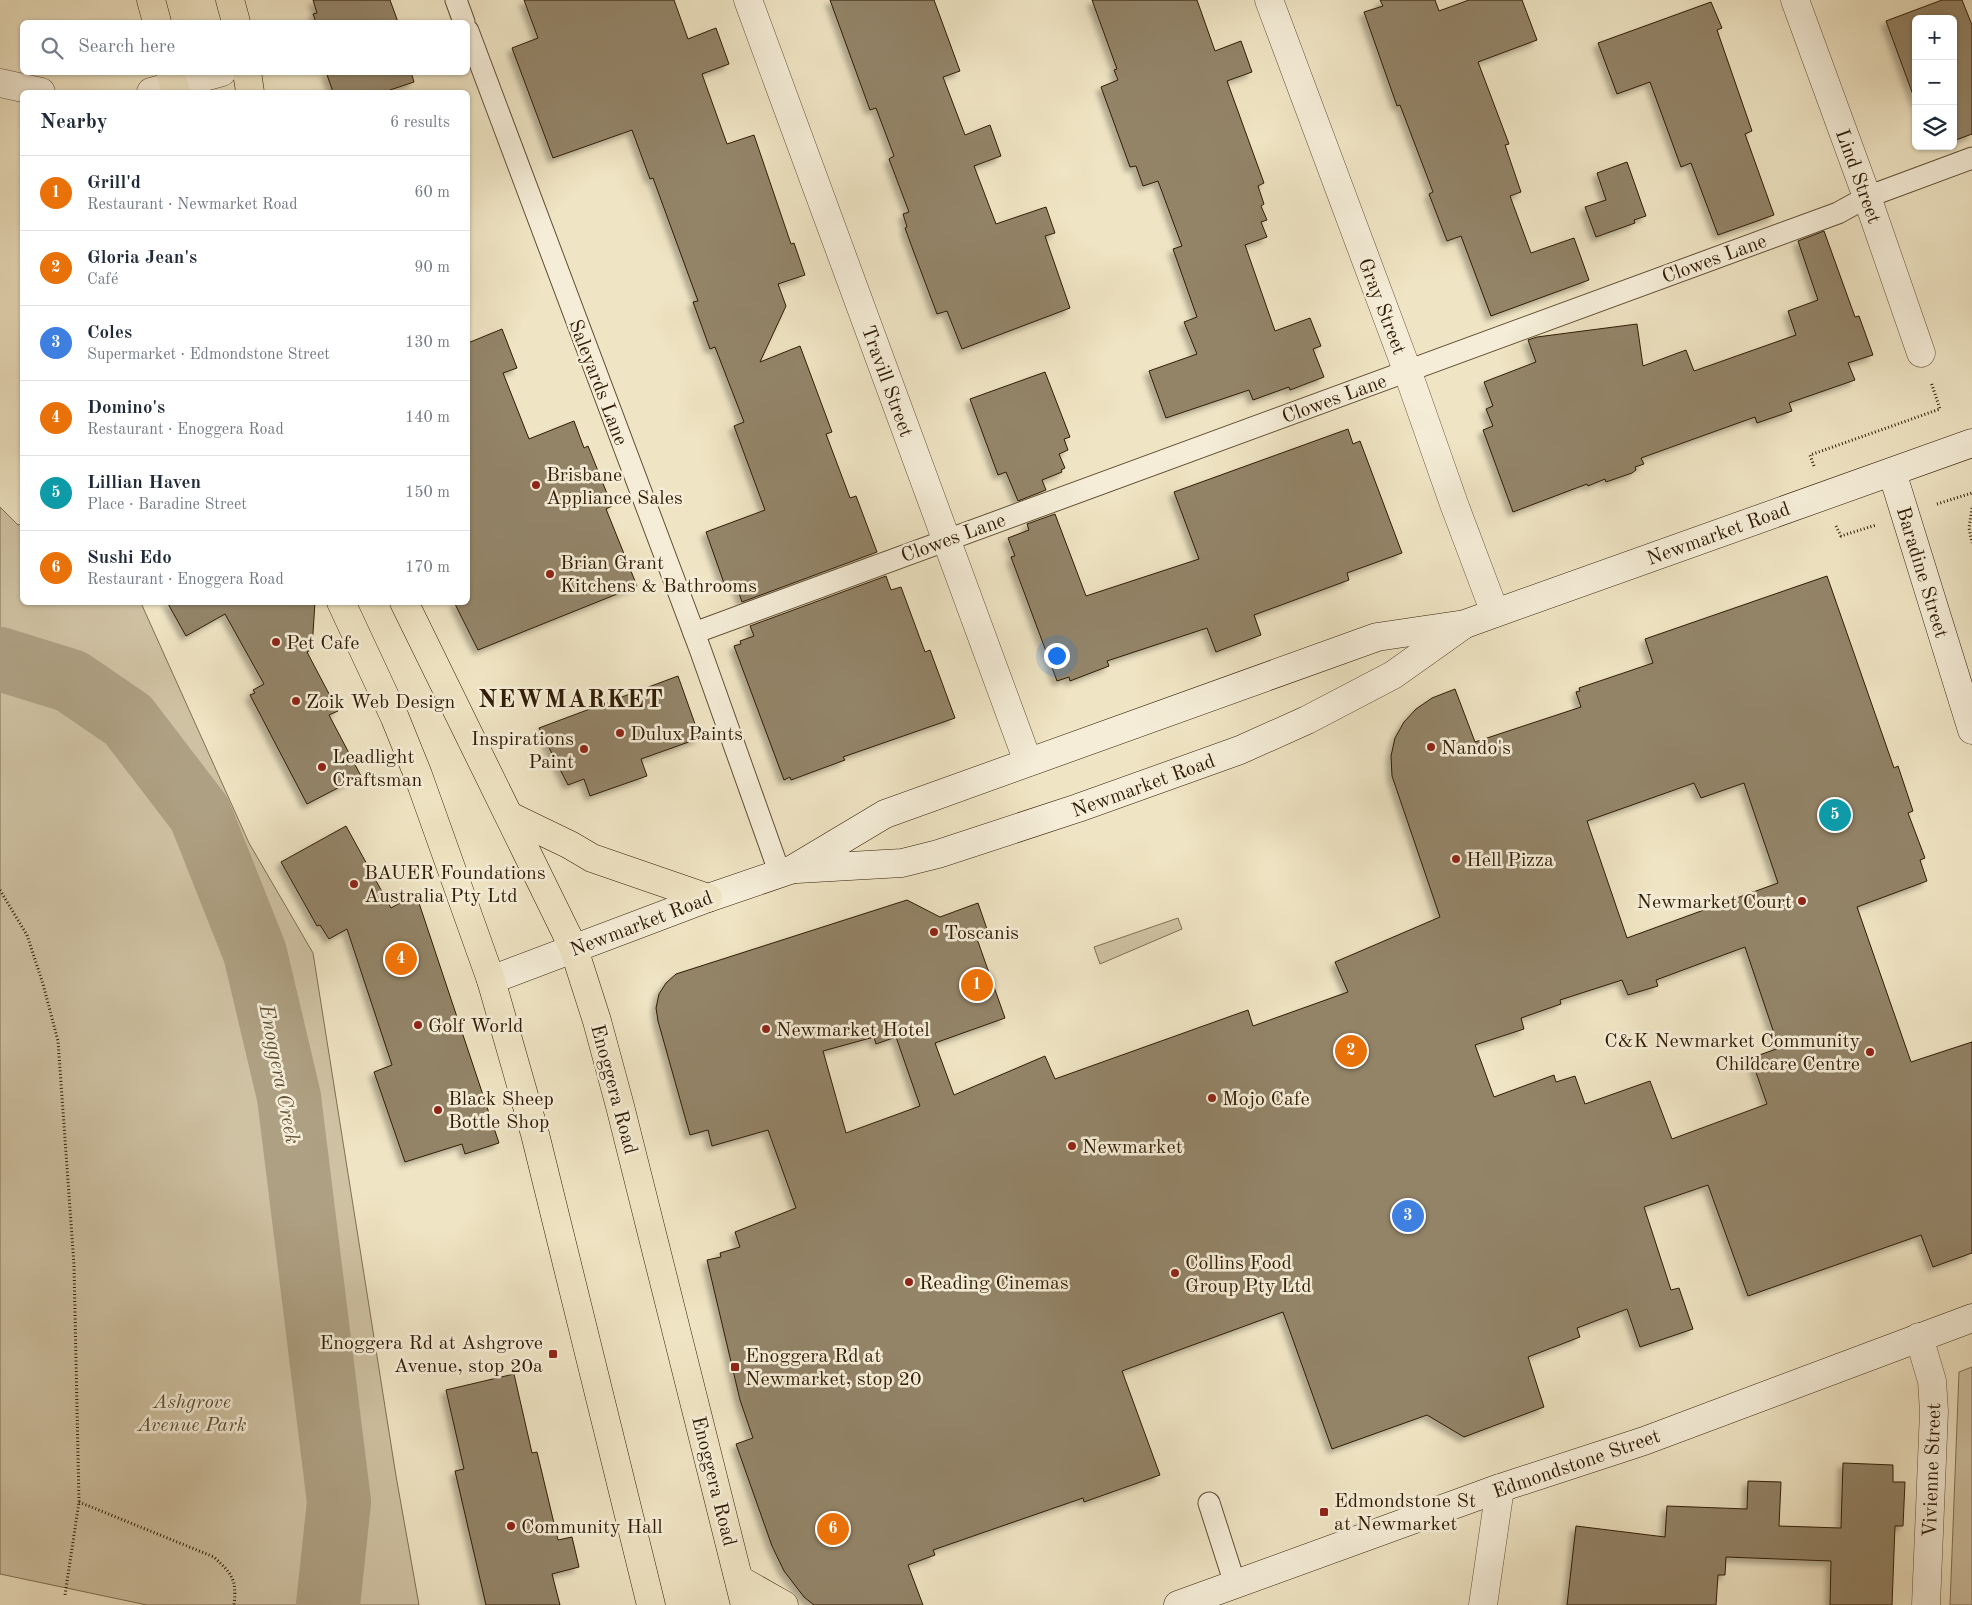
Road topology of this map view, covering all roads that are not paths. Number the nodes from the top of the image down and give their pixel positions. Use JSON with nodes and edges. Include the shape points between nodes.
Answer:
{"nodes":[{"id":1,"x":151,"y":0,"type":"edge"},
{"id":2,"x":230,"y":0,"type":"edge"},
{"id":3,"x":456,"y":0,"type":"edge"},
{"id":4,"x":748,"y":0,"type":"edge"},
{"id":5,"x":1269,"y":0,"type":"edge"},
{"id":6,"x":1795,"y":0,"type":"edge"},
{"id":7,"x":156,"y":20,"type":"edge"},
{"id":8,"x":235,"y":20,"type":"edge"},
{"id":9,"x":463,"y":20,"type":"edge"},
{"id":10,"x":470,"y":36,"type":"edge"},
{"id":11,"x":210,"y":75,"type":"edge"},
{"id":12,"x":247,"y":75,"type":"edge"},
{"id":13,"x":0,"y":83,"type":"edge"},
{"id":14,"x":168,"y":86,"type":"edge"},
{"id":15,"x":32,"y":90,"type":"edge"},
{"id":16,"x":250,"y":90,"type":"edge"},
{"id":17,"x":1972,"y":158,"type":"edge"},
{"id":18,"x":1867,"y":197,"type":"junction"},
{"id":19,"x":1921,"y":353,"type":"dead end"},
{"id":20,"x":1407,"y":370,"type":"junction"},
{"id":21,"x":1972,"y":443,"type":"edge"},
{"id":22,"x":1892,"y":472,"type":"junction"},
{"id":23,"x":946,"y":539,"type":"junction"},
{"id":24,"x":342,"y":605,"type":"edge"},
{"id":25,"x":405,"y":605,"type":"edge"},
{"id":26,"x":1495,"y":613,"type":"junction"},
{"id":27,"x":1465,"y":624,"type":"junction"},
{"id":28,"x":694,"y":632,"type":"junction"},
{"id":29,"x":1972,"y":730,"type":"edge"},
{"id":30,"x":1028,"y":762,"type":"junction"},
{"id":31,"x":510,"y":816,"type":"junction"},
{"id":32,"x":786,"y":872,"type":"junction"},
{"id":33,"x":708,"y":898,"type":"junction"},
{"id":34,"x":574,"y":949,"type":"junction"},
{"id":35,"x":490,"y":980,"type":"junction"},
{"id":36,"x":1972,"y":1318,"type":"edge"},
{"id":37,"x":1919,"y":1337,"type":"junction"},
{"id":38,"x":1500,"y":1488,"type":"junction"},
{"id":39,"x":1210,"y":1503,"type":"dead end"},
{"id":40,"x":1235,"y":1584,"type":"junction"},
{"id":41,"x":742,"y":1593,"type":"edge"},
{"id":42,"x":649,"y":1595,"type":"edge"},
{"id":43,"x":629,"y":1605,"type":"edge"},
{"id":44,"x":784,"y":1605,"type":"edge"},
{"id":45,"x":1178,"y":1605,"type":"edge"},
{"id":46,"x":1483,"y":1605,"type":"edge"},
{"id":47,"x":1926,"y":1605,"type":"edge"}],
"edges":[{"from":1,"to":7,"type":"main road"},
{"from":2,"to":8,"type":"main road"},
{"from":3,"to":9,"type":"lane"},
{"from":4,"to":23,"type":"street","name":"Travill Street"},
{"from":5,"to":20,"type":"street","name":"Gray Street"},
{"from":6,"to":18,"type":"street","name":"Lind Street"},
{"from":10,"to":28,"type":"lane","name":"Saleyards Lane"},
{"from":11,"to":14,"type":"street"},
{"from":12,"to":16,"type":"main road"},
{"from":13,"to":15,"type":"street"},
{"from":17,"to":18,"type":"lane","name":"Clowes Lane"},
{"from":18,"to":19,"type":"street","name":"Lind Street"},
{"from":18,"to":20,"type":"lane","name":"Clowes Lane","via":[[1838,213]]},
{"from":20,"to":23,"type":"lane","name":"Clowes Lane"},
{"from":20,"to":26,"type":"street","name":"Gray Street"},
{"from":21,"to":22,"type":"street","name":"Newmarket Road"},
{"from":22,"to":26,"type":"street","name":"Newmarket Road"},
{"from":22,"to":29,"type":"street","name":"Baradine Street"},
{"from":23,"to":28,"type":"lane","name":"Clowes Lane"},
{"from":23,"to":30,"type":"street","name":"Travill Street"},
{"from":24,"to":35,"type":"main road","via":[[405,742]]},
{"from":25,"to":31,"type":"main road","name":"Enoggera Road"},
{"from":26,"to":27,"type":"street","name":"Newmarket Road"},
{"from":27,"to":30,"type":"street","name":"Newmarket Road","via":[[1378,637]]},
{"from":27,"to":32,"type":"street","name":"Newmarket Road","via":[[1393,675],[1307,720],[1240,750],[938,854],[902,863]]},
{"from":28,"to":32,"type":"lane","name":"Saleyards Lane"},
{"from":30,"to":32,"type":"street","name":"Newmarket Road","via":[[884,814]]},
{"from":31,"to":33,"type":"main road","via":[[598,860]]},
{"from":31,"to":34,"type":"main road","name":"Enoggera Road"},
{"from":32,"to":33,"type":"street","name":"Newmarket Road"},
{"from":33,"to":34,"type":"street","name":"Newmarket Road"},
{"from":34,"to":35,"type":"street","name":"Newmarket Road"},
{"from":34,"to":41,"type":"main road","name":"Enoggera Road","via":[[620,1106]]},
{"from":35,"to":42,"type":"main road","via":[[535,1134]]},
{"from":36,"to":37,"type":"street","name":"Edmondstone Street"},
{"from":37,"to":38,"type":"street","name":"Edmondstone Street","via":[[1644,1441]]},
{"from":37,"to":47,"type":"street","name":"Vivienne Street","via":[[1932,1381],[1934,1411]]},
{"from":38,"to":40,"type":"street","name":"Edmondstone Street"},
{"from":38,"to":46,"type":"street"},
{"from":39,"to":40,"type":"lane"},
{"from":40,"to":45,"type":"street","name":"Edmondstone Street"},
{"from":41,"to":44,"type":"main road"},
{"from":42,"to":43,"type":"main road"}]}
